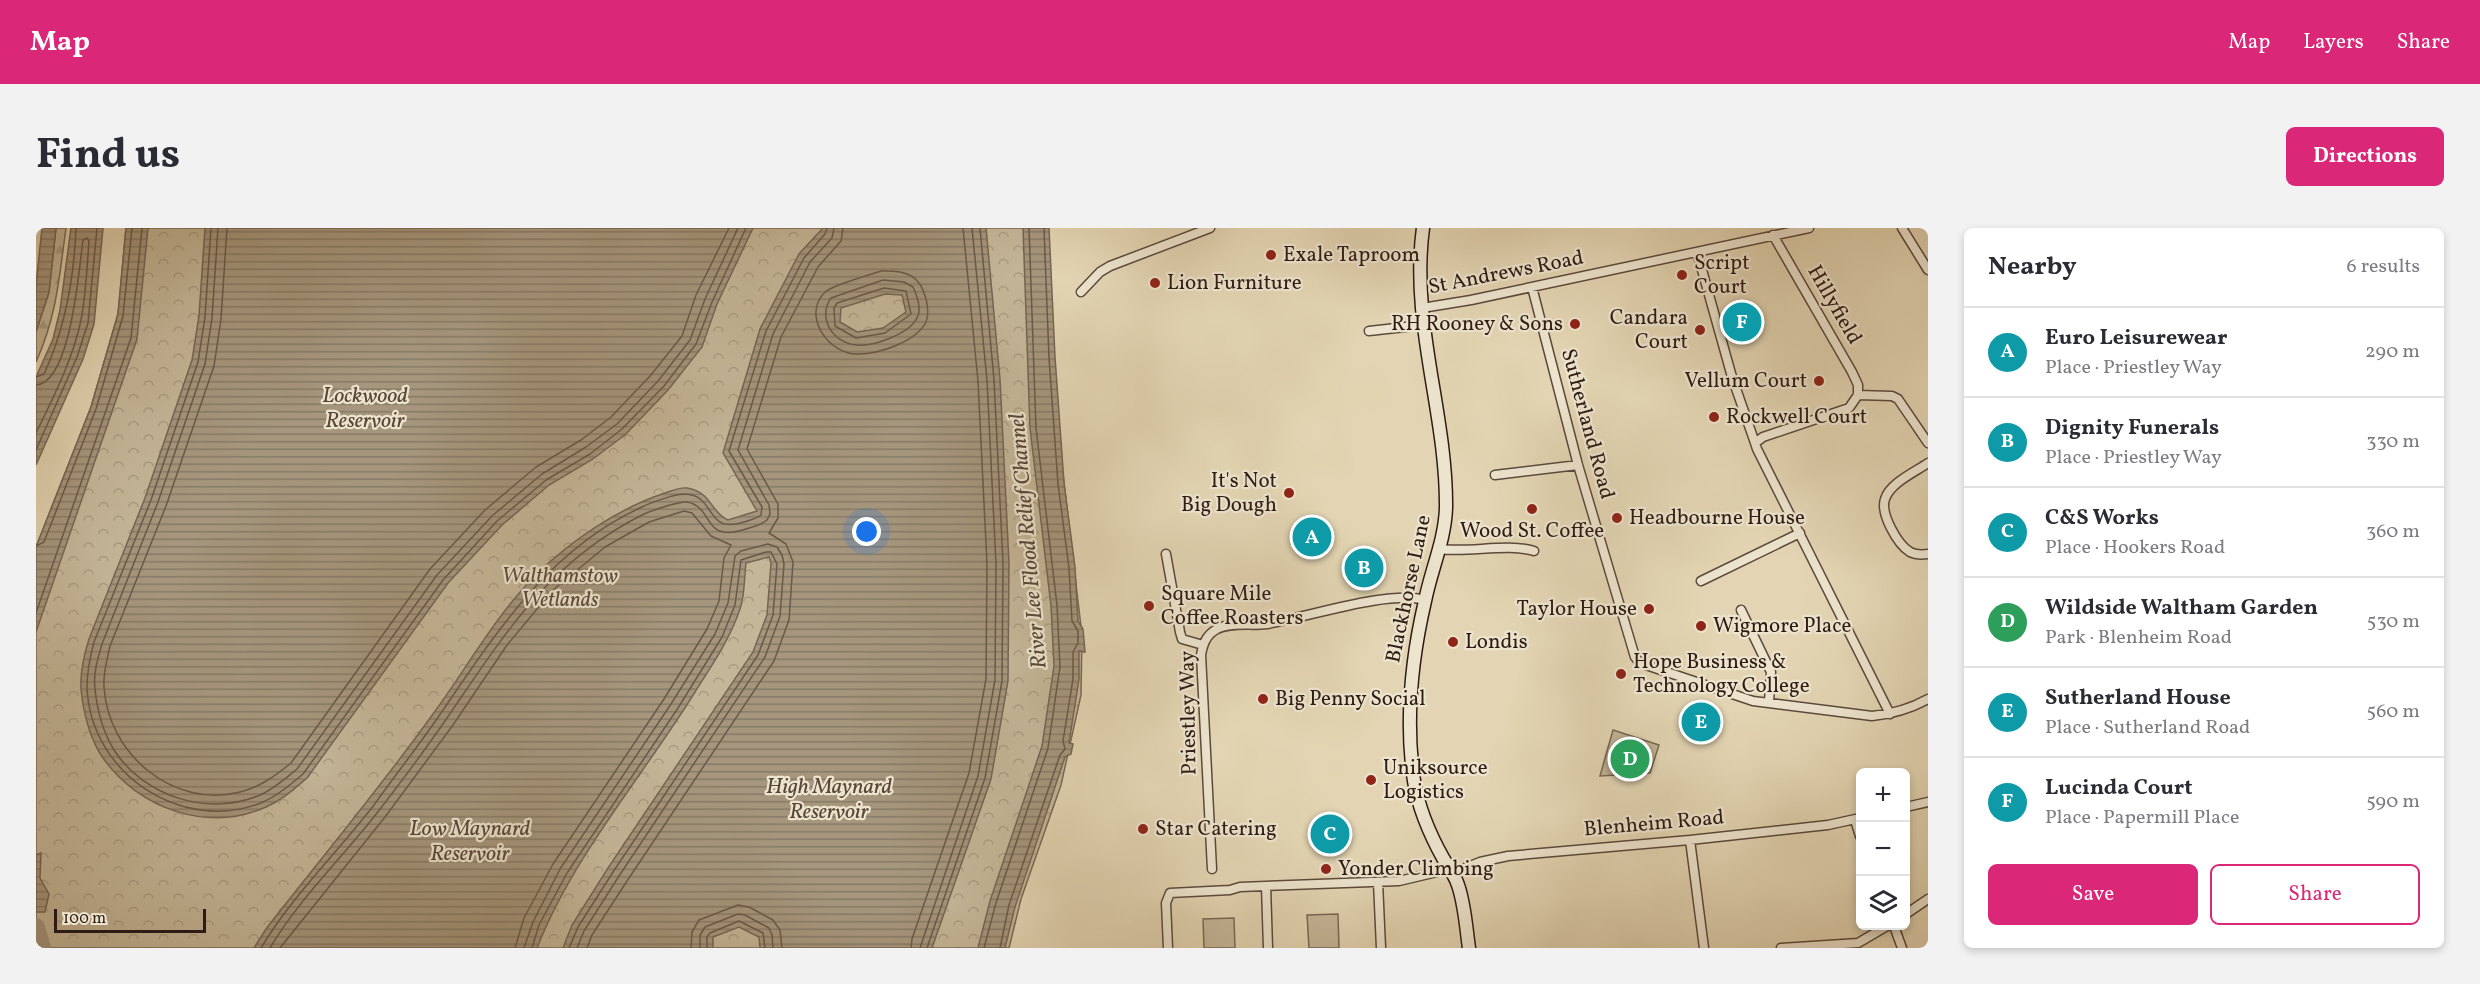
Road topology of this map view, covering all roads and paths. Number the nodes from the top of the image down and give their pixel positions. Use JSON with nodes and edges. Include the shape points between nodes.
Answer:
{"nodes":[{"id":1,"x":1210,"y":228,"type":"edge"},
{"id":2,"x":1423,"y":228,"type":"edge"},
{"id":3,"x":1809,"y":228,"type":"edge"},
{"id":4,"x":1902,"y":228,"type":"edge"},
{"id":5,"x":1790,"y":230,"type":"edge"},
{"id":6,"x":1773,"y":235,"type":"junction"},
{"id":7,"x":1697,"y":252,"type":"junction"},
{"id":8,"x":1928,"y":270,"type":"edge"},
{"id":9,"x":1532,"y":287,"type":"junction"},
{"id":10,"x":1081,"y":292,"type":"dead end"},
{"id":11,"x":1422,"y":308,"type":"junction"},
{"id":12,"x":1423,"y":325,"type":"junction"},
{"id":13,"x":1369,"y":331,"type":"dead end"},
{"id":14,"x":1858,"y":395,"type":"junction"},
{"id":15,"x":1755,"y":443,"type":"junction"},
{"id":16,"x":1928,"y":443,"type":"edge"},
{"id":17,"x":1928,"y":463,"type":"edge"},
{"id":18,"x":1578,"y":465,"type":"junction"},
{"id":19,"x":1495,"y":475,"type":"dead end"},
{"id":20,"x":1800,"y":533,"type":"junction"},
{"id":21,"x":1439,"y":549,"type":"junction"},
{"id":22,"x":1534,"y":551,"type":"dead end"},
{"id":23,"x":1166,"y":554,"type":"dead end"},
{"id":24,"x":1928,"y":554,"type":"edge"},
{"id":25,"x":1701,"y":581,"type":"dead end"},
{"id":26,"x":1425,"y":600,"type":"junction"},
{"id":27,"x":1741,"y":610,"type":"dead end"},
{"id":28,"x":1203,"y":645,"type":"junction"},
{"id":29,"x":1928,"y":699,"type":"edge"},
{"id":30,"x":1769,"y":702,"type":"junction"},
{"id":31,"x":1890,"y":714,"type":"junction"},
{"id":32,"x":1928,"y":802,"type":"edge"},
{"id":33,"x":1910,"y":806,"type":"edge"},
{"id":34,"x":1856,"y":819,"type":"edge"},
{"id":35,"x":1690,"y":840,"type":"junction"},
{"id":36,"x":1212,"y":870,"type":"dead end"},
{"id":37,"x":1450,"y":870,"type":"junction"},
{"id":38,"x":1378,"y":882,"type":"junction"},
{"id":39,"x":1266,"y":886,"type":"junction"},
{"id":40,"x":1928,"y":900,"type":"edge"},
{"id":41,"x":1910,"y":911,"type":"edge"},
{"id":42,"x":1880,"y":930,"type":"edge"},
{"id":43,"x":1895,"y":930,"type":"edge"},
{"id":44,"x":1814,"y":947,"type":"edge"},
{"id":45,"x":1168,"y":948,"type":"edge"},
{"id":46,"x":1268,"y":948,"type":"edge"},
{"id":47,"x":1381,"y":948,"type":"edge"},
{"id":48,"x":1469,"y":948,"type":"edge"},
{"id":49,"x":1704,"y":948,"type":"edge"},
{"id":50,"x":1781,"y":948,"type":"edge"},
{"id":51,"x":1902,"y":948,"type":"edge"}],
"edges":[{"from":1,"to":10,"type":"street","via":[[1110,266]]},
{"from":2,"to":11,"type":"main road","name":"Blackhorse Lane"},
{"from":3,"to":5,"type":"street","name":"St Andrews Road"},
{"from":4,"to":8,"type":"street"},
{"from":5,"to":6,"type":"street","name":"St Andrews Road"},
{"from":6,"to":7,"type":"street","name":"St Andrews Road"},
{"from":6,"to":14,"type":"street","name":"Hillyfield","via":[[1852,372]]},
{"from":7,"to":9,"type":"street","name":"St Andrews Road"},
{"from":7,"to":15,"type":"street"},
{"from":9,"to":11,"type":"street","name":"St Andrews Road"},
{"from":9,"to":18,"type":"street","name":"Sutherland Road"},
{"from":11,"to":12,"type":"main road","name":"Blackhorse Lane"},
{"from":12,"to":13,"type":"street"},
{"from":12,"to":21,"type":"main road","name":"Blackhorse Lane","via":[[1446,491]]},
{"from":14,"to":15,"type":"street","via":[[1849,408]]},
{"from":14,"to":16,"type":"street","via":[[1898,399]]},
{"from":15,"to":20,"type":"street"},
{"from":17,"to":24,"type":"street","via":[[1894,486],[1883,507],[1903,546],[1917,555]]},
{"from":18,"to":19,"type":"street"},
{"from":18,"to":30,"type":"street","name":"Sutherland Road","via":[[1635,657],[1646,666],[1728,694]]},
{"from":20,"to":25,"type":"street"},
{"from":20,"to":31,"type":"street"},
{"from":21,"to":22,"type":"street"},
{"from":21,"to":26,"type":"main road","name":"Blackhorse Lane"},
{"from":23,"to":28,"type":"street","via":[[1179,632],[1182,639]]},
{"from":26,"to":28,"type":"street","name":"Priestley Way","via":[[1401,596],[1275,622],[1227,626],[1211,633]]},
{"from":26,"to":37,"type":"main road","name":"Blackhorse Lane","via":[[1410,687],[1412,760],[1421,814]]},
{"from":27,"to":30,"type":"street","via":[[1771,672]]},
{"from":28,"to":36,"type":"street","name":"Priestley Way"},
{"from":29,"to":31,"type":"street","name":"Sutherland Road"},
{"from":30,"to":31,"type":"street","name":"Sutherland Road","via":[[1872,716]]},
{"from":32,"to":33,"type":"street"},
{"from":34,"to":35,"type":"street","name":"Blenheim Road"},
{"from":35,"to":37,"type":"street","name":"Blenheim Road","via":[[1524,854]]},
{"from":35,"to":49,"type":"street"},
{"from":37,"to":38,"type":"street","name":"Blenheim Road"},
{"from":37,"to":48,"type":"main road","name":"Blackhorse Lane","via":[[1459,886]]},
{"from":38,"to":39,"type":"street","name":"Blenheim Road"},
{"from":38,"to":47,"type":"street"},
{"from":39,"to":45,"type":"street","name":"Blenheim Road","via":[[1170,893],[1166,903]]},
{"from":39,"to":46,"type":"street"},
{"from":40,"to":41,"type":"street"},
{"from":42,"to":44,"type":"street","via":[[1858,943]]},
{"from":43,"to":51,"type":"street"},
{"from":44,"to":50,"type":"street"}]}
